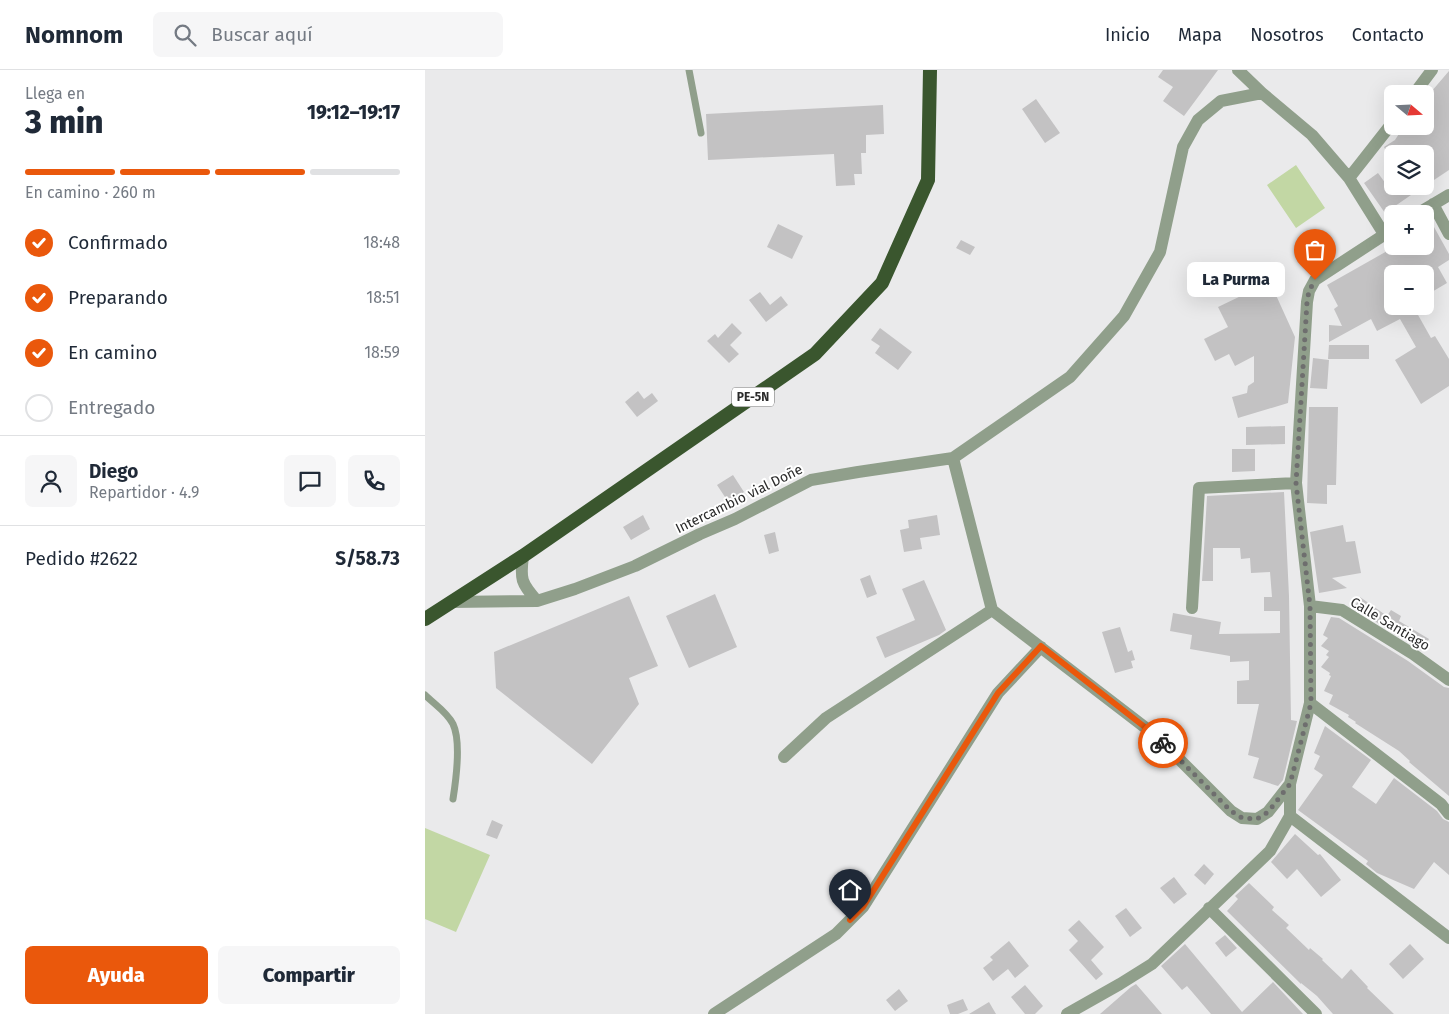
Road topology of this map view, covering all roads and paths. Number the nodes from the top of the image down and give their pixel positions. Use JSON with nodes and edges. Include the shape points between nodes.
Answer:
{"nodes":[{"id":1,"x":689,"y":70,"type":"edge"},
{"id":2,"x":930,"y":70,"type":"edge"},
{"id":3,"x":1238,"y":70,"type":"edge"},
{"id":4,"x":1432,"y":70,"type":"edge"},
{"id":5,"x":1421,"y":85,"type":"edge"},
{"id":6,"x":1262,"y":93,"type":"junction"},
{"id":7,"x":701,"y":133,"type":"dead end"},
{"id":8,"x":1384,"y":133,"type":"edge"},
{"id":9,"x":1349,"y":178,"type":"junction"},
{"id":10,"x":1449,"y":195,"type":"edge"},
{"id":11,"x":1433,"y":204,"type":"joint"},
{"id":12,"x":1384,"y":226,"type":"edge"},
{"id":13,"x":1384,"y":234,"type":"edge"},
{"id":14,"x":1449,"y":234,"type":"edge"},
{"id":15,"x":953,"y":458,"type":"junction"},
{"id":16,"x":1296,"y":483,"type":"junction"},
{"id":17,"x":523,"y":556,"type":"junction"},
{"id":18,"x":537,"y":601,"type":"junction"},
{"id":19,"x":451,"y":602,"type":"junction"},
{"id":20,"x":1310,"y":606,"type":"junction"},
{"id":21,"x":1193,"y":608,"type":"dead end"},
{"id":22,"x":993,"y":610,"type":"junction"},
{"id":23,"x":425,"y":619,"type":"edge"},
{"id":24,"x":1041,"y":646,"type":"junction"},
{"id":25,"x":1449,"y":680,"type":"edge"},
{"id":26,"x":425,"y":695,"type":"edge"},
{"id":27,"x":1311,"y":703,"type":"junction"},
{"id":28,"x":784,"y":758,"type":"dead end"},
{"id":29,"x":1290,"y":784,"type":"junction"},
{"id":30,"x":453,"y":799,"type":"dead end"},
{"id":31,"x":1446,"y":804,"type":"edge"},
{"id":32,"x":1290,"y":816,"type":"junction"},
{"id":33,"x":1209,"y":908,"type":"junction"},
{"id":34,"x":1449,"y":938,"type":"edge"},
{"id":35,"x":714,"y":1014,"type":"edge"},
{"id":36,"x":1067,"y":1014,"type":"edge"},
{"id":37,"x":1316,"y":1014,"type":"edge"}],
"edges":[{"from":1,"to":7,"type":"lane"},
{"from":2,"to":17,"type":"highway","number":"PE-5N","via":[[928,180],[882,283],[815,354]]},
{"from":3,"to":6,"type":"street"},
{"from":4,"to":5,"type":"street"},
{"from":6,"to":9,"type":"street","via":[[1312,135]]},
{"from":6,"to":15,"type":"street","name":"Intercambio vial Doñe","via":[[1221,101],[1198,120],[1183,147],[1160,252],[1124,316],[1070,378]]},
{"from":8,"to":9,"type":"street"},
{"from":9,"to":12,"type":"street"},
{"from":10,"to":11,"type":"street"},
{"from":11,"to":14,"type":"street"},
{"from":13,"to":16,"type":"street","via":[[1315,280],[1309,291]]},
{"from":15,"to":18,"type":"street","name":"Intercambio vial Doñe","via":[[811,480],[635,566]]},
{"from":15,"to":22,"type":"street"},
{"from":16,"to":20,"type":"street"},
{"from":16,"to":21,"type":"street","via":[[1199,488]]},
{"from":17,"to":18,"type":"street","via":[[520,574],[527,591]]},
{"from":17,"to":19,"type":"highway","number":"PE-5N"},
{"from":18,"to":19,"type":"street","name":"Intercambio vial Doñe"},
{"from":19,"to":23,"type":"highway","number":"PE-5N"},
{"from":20,"to":25,"type":"street","name":"Calle Santiago","via":[[1342,610]]},
{"from":20,"to":27,"type":"street"},
{"from":22,"to":24,"type":"street"},
{"from":22,"to":28,"type":"street","via":[[826,718]]},
{"from":24,"to":29,"type":"street","via":[[1155,735],[1231,811],[1242,818],[1257,819],[1268,812]]},
{"from":24,"to":35,"type":"street","via":[[998,693],[863,907],[836,934]]},
{"from":26,"to":30,"type":"lane","via":[[453,724],[457,756]]},
{"from":27,"to":29,"type":"street"},
{"from":27,"to":31,"type":"street"},
{"from":29,"to":32,"type":"street"},
{"from":32,"to":33,"type":"street","via":[[1270,851]]},
{"from":32,"to":34,"type":"street"},
{"from":33,"to":36,"type":"street","via":[[1152,964]]},
{"from":33,"to":37,"type":"street"}]}
